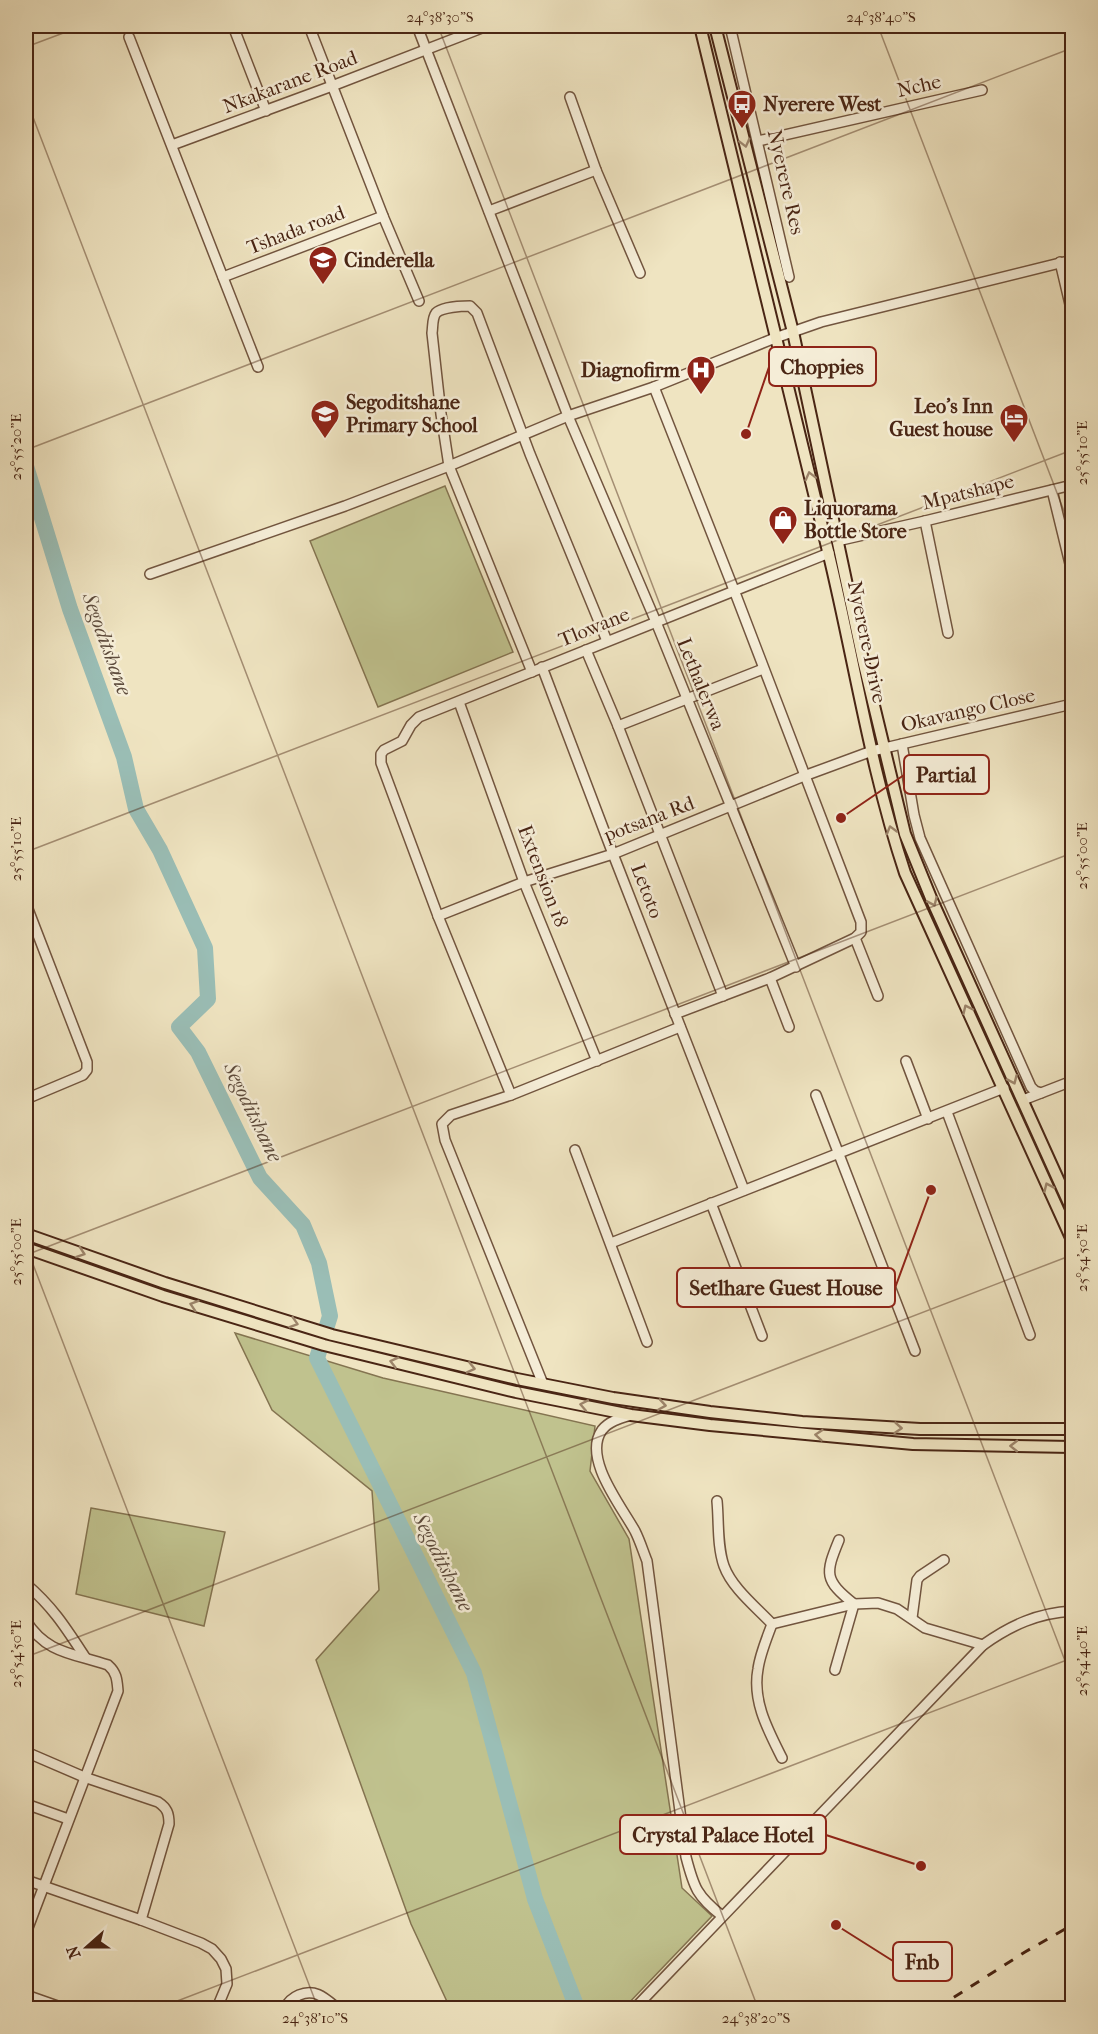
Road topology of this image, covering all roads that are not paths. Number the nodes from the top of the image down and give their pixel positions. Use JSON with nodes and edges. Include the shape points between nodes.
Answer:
{"nodes":[{"id":1,"x":233,"y":26,"type":"edge"},
{"id":2,"x":309,"y":26,"type":"edge"},
{"id":3,"x":417,"y":26,"type":"edge"},
{"id":4,"x":487,"y":26,"type":"edge"},
{"id":5,"x":700,"y":26,"type":"edge"},
{"id":6,"x":715,"y":26,"type":"edge"},
{"id":7,"x":730,"y":26,"type":"edge"},
{"id":8,"x":129,"y":38,"type":"dead end"},
{"id":9,"x":426,"y":49,"type":"junction"},
{"id":10,"x":332,"y":86,"type":"junction"},
{"id":11,"x":982,"y":90,"type":"dead end"},
{"id":12,"x":570,"y":97,"type":"dead end"},
{"id":13,"x":266,"y":111,"type":"junction"},
{"id":14,"x":758,"y":141,"type":"junction"},
{"id":15,"x":172,"y":145,"type":"junction"},
{"id":16,"x":596,"y":170,"type":"junction"},
{"id":17,"x":489,"y":211,"type":"junction"},
{"id":18,"x":383,"y":216,"type":"junction"},
{"id":19,"x":1072,"y":260,"type":"edge"},
{"id":20,"x":1060,"y":262,"type":"junction"},
{"id":21,"x":640,"y":273,"type":"dead end"},
{"id":22,"x":223,"y":277,"type":"junction"},
{"id":23,"x":789,"y":277,"type":"dead end"},
{"id":24,"x":419,"y":301,"type":"dead end"},
{"id":25,"x":1072,"y":313,"type":"edge"},
{"id":26,"x":793,"y":332,"type":"junction"},
{"id":27,"x":775,"y":338,"type":"junction"},
{"id":28,"x":258,"y":367,"type":"dead end"},
{"id":29,"x":654,"y":387,"type":"junction"},
{"id":30,"x":568,"y":416,"type":"junction"},
{"id":31,"x":523,"y":435,"type":"junction"},
{"id":32,"x":449,"y":466,"type":"junction"},
{"id":33,"x":1072,"y":485,"type":"edge"},
{"id":34,"x":1052,"y":490,"type":"junction"},
{"id":35,"x":925,"y":521,"type":"junction"},
{"id":36,"x":837,"y":540,"type":"junction"},
{"id":37,"x":829,"y":553,"type":"junction"},
{"id":38,"x":1072,"y":572,"type":"edge"},
{"id":39,"x":150,"y":574,"type":"dead end"},
{"id":40,"x":734,"y":590,"type":"junction"},
{"id":41,"x":656,"y":622,"type":"junction"},
{"id":42,"x":948,"y":633,"type":"dead end"},
{"id":43,"x":607,"y":641,"type":"junction"},
{"id":44,"x":586,"y":650,"type":"junction"},
{"id":45,"x":542,"y":667,"type":"junction"},
{"id":46,"x":763,"y":669,"type":"junction"},
{"id":47,"x":532,"y":672,"type":"junction"},
{"id":48,"x":688,"y":700,"type":"junction"},
{"id":49,"x":459,"y":702,"type":"junction"},
{"id":50,"x":1072,"y":704,"type":"edge"},
{"id":51,"x":618,"y":726,"type":"junction"},
{"id":52,"x":902,"y":744,"type":"junction"},
{"id":53,"x":884,"y":748,"type":"junction"},
{"id":54,"x":872,"y":751,"type":"junction"},
{"id":55,"x":804,"y":776,"type":"junction"},
{"id":56,"x":732,"y":806,"type":"junction"},
{"id":57,"x":660,"y":835,"type":"junction"},
{"id":58,"x":613,"y":854,"type":"junction"},
{"id":59,"x":524,"y":882,"type":"junction"},
{"id":60,"x":26,"y":904,"type":"edge"},
{"id":61,"x":438,"y":916,"type":"junction"},
{"id":62,"x":855,"y":938,"type":"junction"},
{"id":63,"x":796,"y":967,"type":"junction"},
{"id":64,"x":770,"y":978,"type":"junction"},
{"id":65,"x":723,"y":996,"type":"junction"},
{"id":66,"x":878,"y":996,"type":"dead end"},
{"id":67,"x":675,"y":1014,"type":"junction"},
{"id":68,"x":680,"y":1027,"type":"junction"},
{"id":69,"x":789,"y":1027,"type":"dead end"},
{"id":70,"x":597,"y":1061,"type":"junction"},
{"id":71,"x":906,"y":1061,"type":"dead end"},
{"id":72,"x":1072,"y":1081,"type":"edge"},
{"id":73,"x":1004,"y":1088,"type":"junction"},
{"id":74,"x":1041,"y":1093,"type":"junction"},
{"id":75,"x":511,"y":1095,"type":"junction"},
{"id":76,"x":816,"y":1095,"type":"dead end"},
{"id":77,"x":26,"y":1099,"type":"edge"},
{"id":78,"x":1023,"y":1100,"type":"junction"},
{"id":79,"x":947,"y":1112,"type":"junction"},
{"id":80,"x":928,"y":1119,"type":"junction"},
{"id":81,"x":575,"y":1150,"type":"dead end"},
{"id":82,"x":838,"y":1154,"type":"junction"},
{"id":83,"x":744,"y":1190,"type":"junction"},
{"id":84,"x":711,"y":1203,"type":"junction"},
{"id":85,"x":1072,"y":1210,"type":"edge"},
{"id":86,"x":26,"y":1234,"type":"edge"},
{"id":87,"x":1072,"y":1240,"type":"edge"},
{"id":88,"x":611,"y":1243,"type":"junction"},
{"id":89,"x":26,"y":1248,"type":"edge"},
{"id":90,"x":1030,"y":1335,"type":"dead end"},
{"id":91,"x":762,"y":1336,"type":"dead end"},
{"id":92,"x":647,"y":1342,"type":"dead end"},
{"id":93,"x":915,"y":1350,"type":"dead end"},
{"id":94,"x":543,"y":1384,"type":"junction"},
{"id":95,"x":631,"y":1415,"type":"junction"},
{"id":96,"x":1072,"y":1429,"type":"edge"},
{"id":97,"x":1072,"y":1447,"type":"edge"},
{"id":98,"x":717,"y":1501,"type":"dead end"},
{"id":99,"x":839,"y":1540,"type":"dead end"},
{"id":100,"x":944,"y":1560,"type":"dead end"},
{"id":101,"x":26,"y":1584,"type":"edge"},
{"id":102,"x":854,"y":1604,"type":"junction"},
{"id":103,"x":1072,"y":1611,"type":"edge"},
{"id":104,"x":912,"y":1618,"type":"junction"},
{"id":105,"x":26,"y":1621,"type":"edge"},
{"id":106,"x":772,"y":1624,"type":"junction"},
{"id":107,"x":983,"y":1645,"type":"junction"},
{"id":108,"x":85,"y":1658,"type":"junction"},
{"id":109,"x":836,"y":1670,"type":"dead end"},
{"id":110,"x":26,"y":1752,"type":"edge"},
{"id":111,"x":782,"y":1758,"type":"dead end"},
{"id":112,"x":84,"y":1777,"type":"junction"},
{"id":113,"x":26,"y":1804,"type":"edge"},
{"id":114,"x":68,"y":1819,"type":"junction"},
{"id":115,"x":26,"y":1880,"type":"edge"},
{"id":116,"x":42,"y":1886,"type":"junction"},
{"id":117,"x":722,"y":1916,"type":"junction"},
{"id":118,"x":141,"y":1920,"type":"junction"},
{"id":119,"x":26,"y":1934,"type":"edge"},
{"id":120,"x":26,"y":1995,"type":"edge"},
{"id":121,"x":63,"y":2008,"type":"edge"},
{"id":122,"x":217,"y":2008,"type":"edge"},
{"id":123,"x":285,"y":2008,"type":"edge"},
{"id":124,"x":337,"y":2008,"type":"edge"},
{"id":125,"x":636,"y":2008,"type":"edge"}],
"edges":[{"from":1,"to":13,"type":"street"},
{"from":2,"to":10,"type":"street"},
{"from":3,"to":9,"type":"street","name":"Lethalerwa"},
{"from":4,"to":9,"type":"street","name":"Nkakarane Road"},
{"from":5,"to":27,"type":"main road","name":"Nyerere Drive"},
{"from":6,"to":26,"type":"main road","name":"Nyerere Drive","one_way":true},
{"from":7,"to":14,"type":"street","name":"Nyerere Res"},
{"from":8,"to":15,"type":"street"},
{"from":9,"to":10,"type":"street","name":"Nkakarane Road"},
{"from":9,"to":17,"type":"street","name":"Lethalerwa"},
{"from":10,"to":13,"type":"street","name":"Nkakarane Road"},
{"from":10,"to":18,"type":"street"},
{"from":11,"to":14,"type":"street","name":"Nche"},
{"from":12,"to":16,"type":"street"},
{"from":13,"to":15,"type":"street","name":"Nkakarane Road"},
{"from":14,"to":23,"type":"street","name":"Nyerere Res"},
{"from":15,"to":22,"type":"street"},
{"from":16,"to":17,"type":"street"},
{"from":16,"to":21,"type":"street"},
{"from":17,"to":30,"type":"street","name":"Lethalerwa"},
{"from":18,"to":22,"type":"street","name":"Tshada road"},
{"from":18,"to":24,"type":"street"},
{"from":19,"to":20,"type":"street"},
{"from":20,"to":25,"type":"street"},
{"from":20,"to":26,"type":"street"},
{"from":22,"to":28,"type":"street"},
{"from":26,"to":27,"type":"street"},
{"from":26,"to":36,"type":"main road","name":"Nyerere Drive"},
{"from":27,"to":29,"type":"street"},
{"from":37,"to":27,"type":"main road","name":"Nyerere Drive","one_way":true},
{"from":29,"to":30,"type":"street"},
{"from":29,"to":40,"type":"street"},
{"from":30,"to":31,"type":"street"},
{"from":30,"to":41,"type":"street","name":"Lethalerwa"},
{"from":31,"to":32,"type":"street"},
{"from":31,"to":32,"type":"street","via":[[474,308],[441,310],[433,319],[432,333]]},
{"from":31,"to":43,"type":"street"},
{"from":32,"to":39,"type":"street"},
{"from":32,"to":47,"type":"street"},
{"from":33,"to":34,"type":"street","name":"Mpatshape"},
{"from":34,"to":35,"type":"street","name":"Mpatshape"},
{"from":34,"to":38,"type":"street"},
{"from":35,"to":36,"type":"street","name":"Mpatshape"},
{"from":35,"to":42,"type":"street"},
{"from":36,"to":53,"type":"main road","name":"Nyerere Drive"},
{"from":37,"to":40,"type":"street","name":"Tlowane"},
{"from":37,"to":54,"type":"main road","name":"Nyerere Drive"},
{"from":40,"to":41,"type":"street","name":"Tlowane"},
{"from":40,"to":46,"type":"street"},
{"from":41,"to":43,"type":"street","name":"Tlowane"},
{"from":41,"to":48,"type":"street","name":"Lethalerwa"},
{"from":43,"to":44,"type":"street","name":"Tlowane"},
{"from":44,"to":45,"type":"street","name":"Tlowane"},
{"from":44,"to":51,"type":"street"},
{"from":45,"to":47,"type":"street","name":"Tlowane"},
{"from":45,"to":58,"type":"street","name":"Letoto"},
{"from":46,"to":48,"type":"street"},
{"from":46,"to":55,"type":"street"},
{"from":47,"to":49,"type":"street","name":"Tlowane"},
{"from":48,"to":51,"type":"street"},
{"from":48,"to":56,"type":"street","name":"Lethalerwa"},
{"from":49,"to":59,"type":"street","name":"Extension 18"},
{"from":49,"to":61,"type":"street","name":"Tlowane","via":[[414,720],[402,741],[381,754]]},
{"from":50,"to":52,"type":"street","name":"Okavango Close"},
{"from":51,"to":57,"type":"street"},
{"from":52,"to":53,"type":"street","name":"Okavango Close"},
{"from":52,"to":74,"type":"street","via":[[920,838],[1031,1087]]},
{"from":53,"to":54,"type":"street","name":"Okavango Close"},
{"from":53,"to":78,"type":"main road","name":"Nyerere Drive","one_way":true,"via":[[916,864]]},
{"from":54,"to":55,"type":"street","name":"potsana Rd"},
{"from":73,"to":54,"type":"main road","name":"Nyerere Drive","one_way":true,"via":[[905,873]]},
{"from":55,"to":56,"type":"street","name":"potsana Rd"},
{"from":55,"to":62,"type":"street","via":[[861,922],[861,932]]},
{"from":56,"to":57,"type":"street","name":"potsana Rd"},
{"from":56,"to":63,"type":"street","name":"Lethalerwa"},
{"from":57,"to":58,"type":"street","name":"potsana Rd"},
{"from":57,"to":65,"type":"street"},
{"from":58,"to":59,"type":"street","name":"potsana Rd"},
{"from":58,"to":67,"type":"street","name":"Letoto"},
{"from":59,"to":61,"type":"street","name":"potsana Rd"},
{"from":59,"to":70,"type":"street","name":"Extension 18"},
{"from":60,"to":77,"type":"street","via":[[87,1070]]},
{"from":61,"to":75,"type":"street"},
{"from":62,"to":63,"type":"street"},
{"from":62,"to":66,"type":"street"},
{"from":63,"to":64,"type":"street"},
{"from":64,"to":65,"type":"street"},
{"from":64,"to":69,"type":"street"},
{"from":65,"to":67,"type":"street"},
{"from":67,"to":68,"type":"street","name":"Letoto"},
{"from":68,"to":70,"type":"street"},
{"from":68,"to":83,"type":"street","name":"Letoto"},
{"from":70,"to":75,"type":"street"},
{"from":71,"to":80,"type":"street"},
{"from":72,"to":74,"type":"street"},
{"from":73,"to":79,"type":"street"},
{"from":87,"to":73,"type":"main road","name":"Nyerere Drive","one_way":true},
{"from":74,"to":78,"type":"street"},
{"from":75,"to":94,"type":"street","via":[[451,1115],[442,1124],[442,1130]]},
{"from":76,"to":82,"type":"street"},
{"from":78,"to":85,"type":"main road","name":"Nyerere Drive"},
{"from":79,"to":80,"type":"street"},
{"from":79,"to":90,"type":"street"},
{"from":80,"to":82,"type":"street"},
{"from":81,"to":88,"type":"street"},
{"from":82,"to":83,"type":"street"},
{"from":82,"to":93,"type":"street"},
{"from":83,"to":84,"type":"street"},
{"from":84,"to":88,"type":"street"},
{"from":84,"to":91,"type":"street"},
{"from":86,"to":94,"type":"main road","one_way":true,"via":[[332,1335]]},
{"from":88,"to":92,"type":"street"},
{"from":95,"to":89,"type":"main road","one_way":true,"via":[[324,1346]]},
{"from":94,"to":96,"type":"main road","one_way":true,"via":[[614,1398],[802,1422],[920,1429]]},
{"from":97,"to":95,"type":"main road","one_way":true,"via":[[913,1444]]},
{"from":95,"to":117,"type":"street","via":[[603,1430],[597,1445],[598,1460],[647,1561],[686,1857],[697,1893]]},
{"from":98,"to":106,"type":"street","via":[[725,1568]]},
{"from":99,"to":102,"type":"street","via":[[829,1566],[831,1580],[835,1589]]},
{"from":100,"to":104,"type":"street","via":[[917,1580]]},
{"from":101,"to":108,"type":"street","via":[[60,1617]]},
{"from":102,"to":104,"type":"street","via":[[888,1605]]},
{"from":102,"to":106,"type":"street"},
{"from":102,"to":109,"type":"street"},
{"from":103,"to":107,"type":"street","via":[[1022,1621]]},
{"from":104,"to":107,"type":"street","via":[[925,1628]]},
{"from":105,"to":108,"type":"street","via":[[47,1645]]},
{"from":106,"to":111,"type":"street","via":[[758,1668],[757,1692],[764,1722]]},
{"from":107,"to":117,"type":"street"},
{"from":108,"to":112,"type":"street","via":[[114,1670],[118,1691]]},
{"from":110,"to":112,"type":"street"},
{"from":112,"to":114,"type":"street"},
{"from":112,"to":118,"type":"street","via":[[166,1807],[169,1824]]},
{"from":113,"to":114,"type":"street"},
{"from":114,"to":116,"type":"street"},
{"from":115,"to":116,"type":"street"},
{"from":116,"to":118,"type":"street"},
{"from":116,"to":119,"type":"street"},
{"from":117,"to":125,"type":"street"},
{"from":118,"to":122,"type":"street","via":[[201,1943],[221,1959],[227,1984]]},
{"from":120,"to":121,"type":"street"},
{"from":123,"to":124,"type":"street","via":[[295,1997],[314,1992]]}]}
